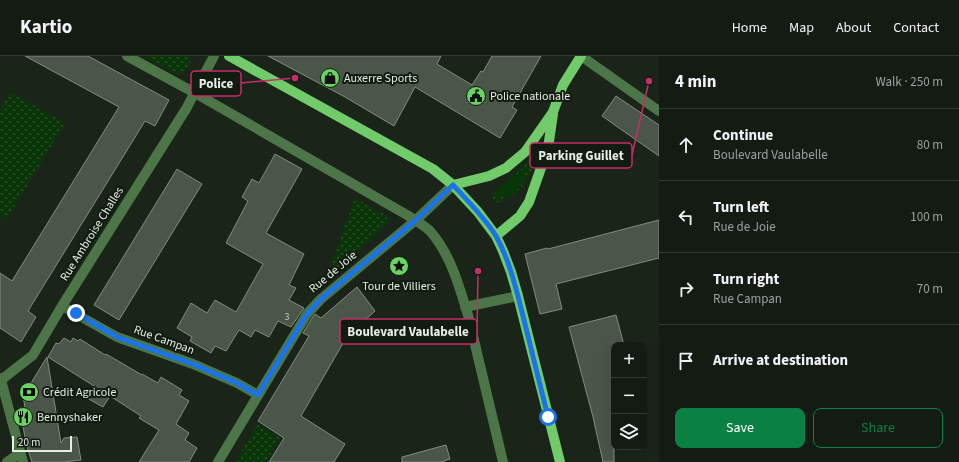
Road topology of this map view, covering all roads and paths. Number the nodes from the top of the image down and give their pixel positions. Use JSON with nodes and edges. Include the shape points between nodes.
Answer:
{"nodes":[{"id":1,"x":127,"y":56,"type":"edge"},
{"id":2,"x":214,"y":56,"type":"edge"},
{"id":3,"x":229,"y":56,"type":"edge"},
{"id":4,"x":581,"y":56,"type":"edge"},
{"id":5,"x":195,"y":93,"type":"junction"},
{"id":6,"x":659,"y":111,"type":"edge"},
{"id":7,"x":553,"y":112,"type":"junction"},
{"id":8,"x":453,"y":185,"type":"junction"},
{"id":9,"x":416,"y":220,"type":"junction"},
{"id":10,"x":496,"y":236,"type":"junction"},
{"id":11,"x":518,"y":296,"type":"junction"},
{"id":12,"x":62,"y":306,"type":"junction"},
{"id":13,"x":466,"y":308,"type":"junction"},
{"id":14,"x":1,"y":379,"type":"edge"},
{"id":15,"x":258,"y":395,"type":"junction"},
{"id":16,"x":22,"y":458,"type":"edge"},
{"id":17,"x":7,"y":462,"type":"edge"},
{"id":18,"x":218,"y":462,"type":"edge"},
{"id":19,"x":503,"y":462,"type":"edge"},
{"id":20,"x":560,"y":462,"type":"edge"}],
"edges":[{"from":1,"to":5,"type":"street"},
{"from":2,"to":5,"type":"street","name":"Rue Ambroise Challes"},
{"from":3,"to":8,"type":"main road","via":[[433,169]]},
{"from":4,"to":6,"type":"street"},
{"from":4,"to":7,"type":"main road","via":[[563,85]]},
{"from":5,"to":9,"type":"street"},
{"from":5,"to":12,"type":"street","name":"Rue Ambroise Challes"},
{"from":7,"to":8,"type":"main road","via":[[524,152],[506,168],[489,176]]},
{"from":7,"to":10,"type":"main road","via":[[548,148],[529,202],[520,216]]},
{"from":8,"to":9,"type":"street","name":"Rue de Joie"},
{"from":8,"to":10,"type":"main road"},
{"from":9,"to":13,"type":"street","via":[[429,230],[449,260]]},
{"from":9,"to":15,"type":"street","name":"Rue de Joie","via":[[321,299],[307,314]]},
{"from":10,"to":11,"type":"main road"},
{"from":11,"to":13,"type":"street"},
{"from":11,"to":20,"type":"main road"},
{"from":12,"to":14,"type":"street","name":"Rue Ambroise Challes","via":[[33,355]]},
{"from":12,"to":15,"type":"street","name":"Rue Campan","via":[[117,337],[193,364]]},
{"from":13,"to":19,"type":"street"},
{"from":14,"to":16,"type":"street"},
{"from":15,"to":18,"type":"street","name":"Rue de Joie"},
{"from":16,"to":17,"type":"street"}]}
